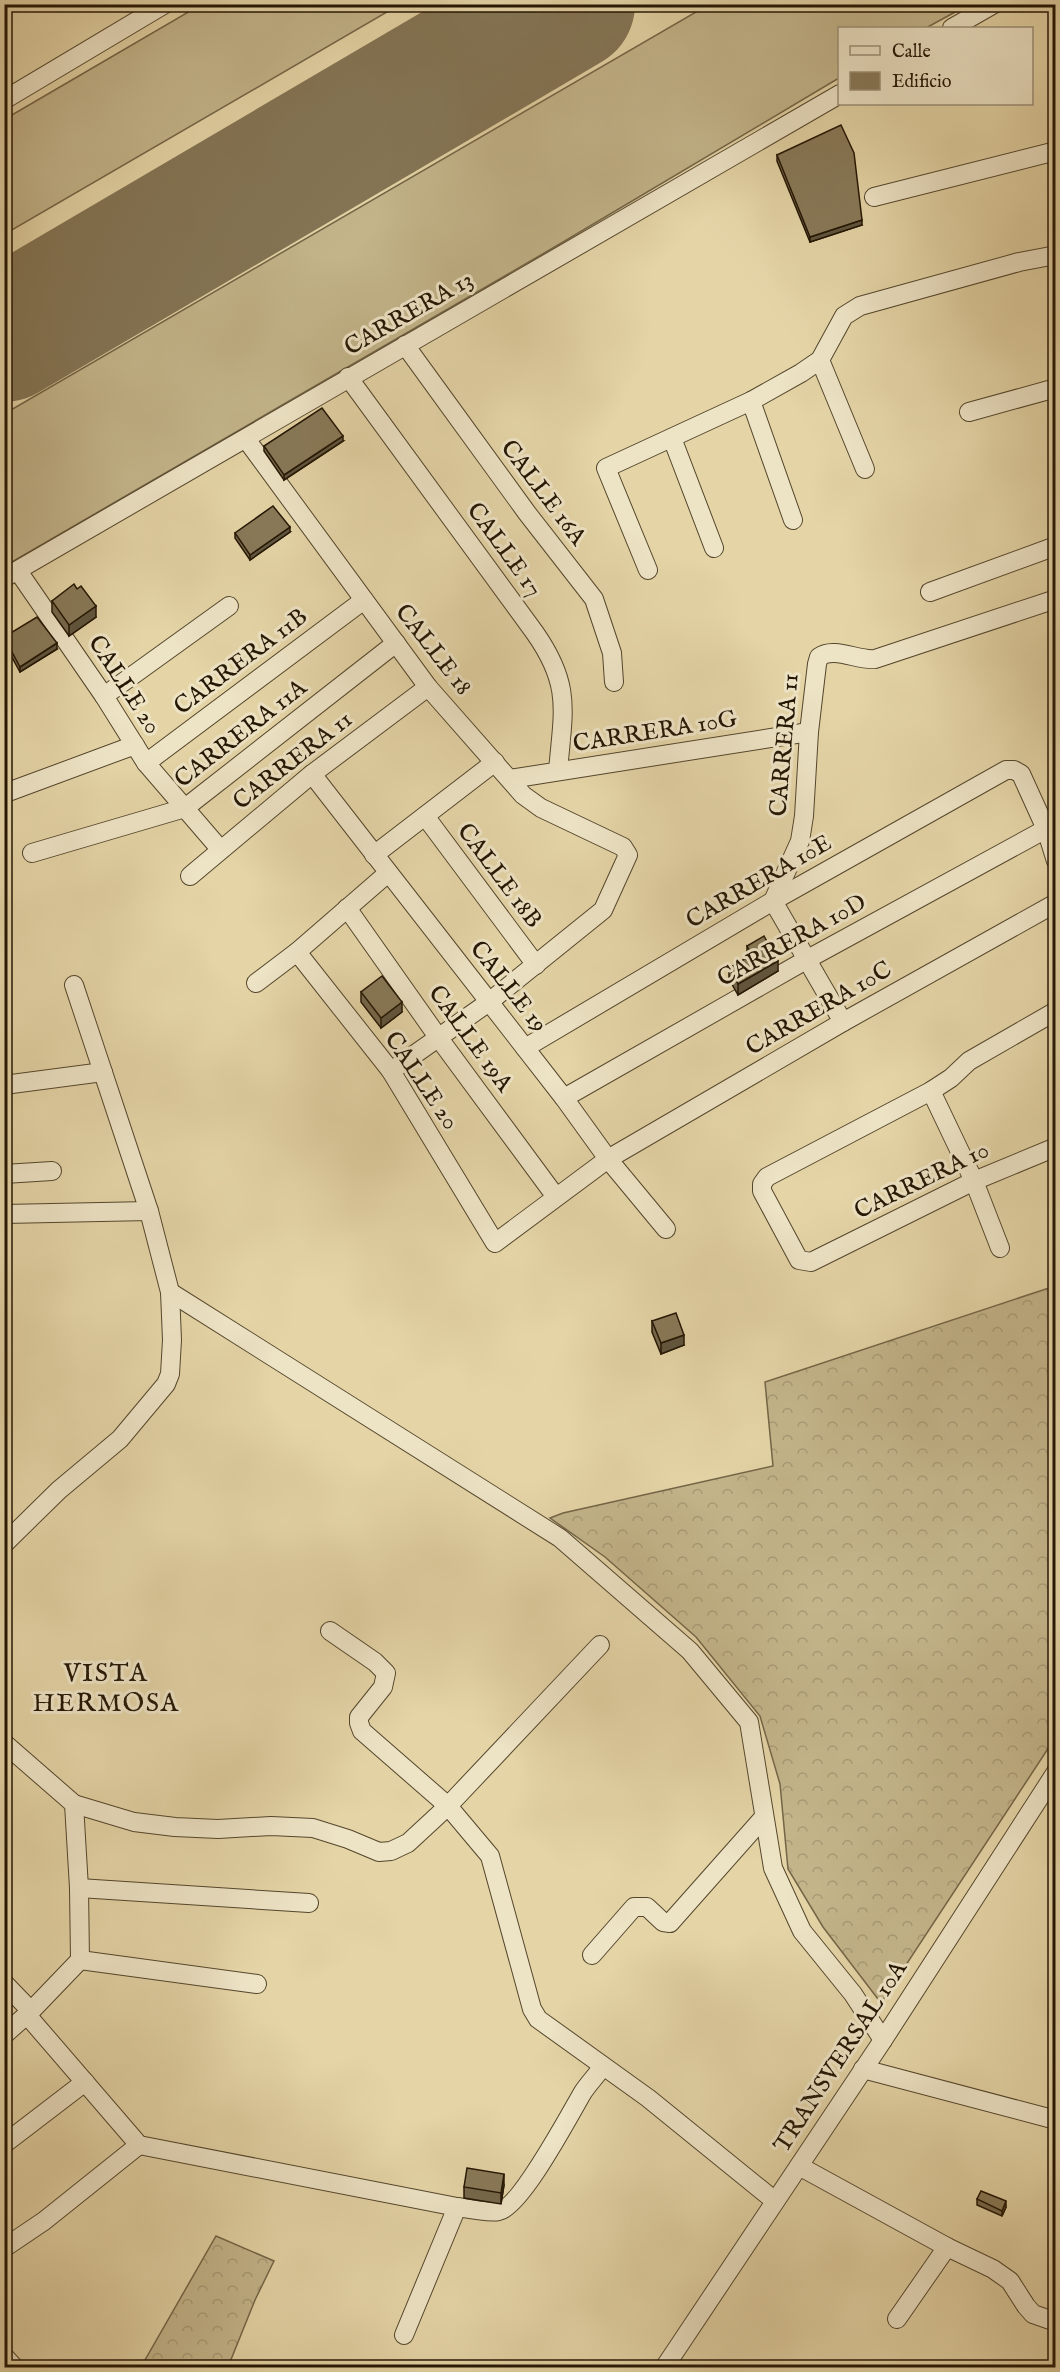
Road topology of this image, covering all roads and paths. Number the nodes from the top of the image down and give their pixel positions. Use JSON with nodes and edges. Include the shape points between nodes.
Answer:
{"nodes":[{"id":1,"x":165,"y":4,"type":"edge"},
{"id":2,"x":994,"y":4,"type":"edge"},
{"id":3,"x":954,"y":27,"type":"edge"},
{"id":4,"x":838,"y":95,"type":"edge"},
{"id":5,"x":4,"y":100,"type":"edge"},
{"id":6,"x":1056,"y":151,"type":"edge"},
{"id":7,"x":874,"y":197,"type":"dead end"},
{"id":8,"x":1056,"y":255,"type":"edge"},
{"id":9,"x":405,"y":345,"type":"junction"},
{"id":10,"x":820,"y":360,"type":"junction"},
{"id":11,"x":348,"y":377,"type":"junction"},
{"id":12,"x":1056,"y":388,"type":"edge"},
{"id":13,"x":751,"y":401,"type":"junction"},
{"id":14,"x":969,"y":412,"type":"dead end"},
{"id":15,"x":672,"y":438,"type":"junction"},
{"id":16,"x":246,"y":439,"type":"junction"},
{"id":17,"x":865,"y":468,"type":"dead end"},
{"id":18,"x":793,"y":520,"type":"dead end"},
{"id":19,"x":1056,"y":546,"type":"edge"},
{"id":20,"x":714,"y":548,"type":"dead end"},
{"id":21,"x":648,"y":570,"type":"dead end"},
{"id":22,"x":11,"y":574,"type":"edge"},
{"id":23,"x":930,"y":592,"type":"dead end"},
{"id":24,"x":1056,"y":599,"type":"edge"},
{"id":25,"x":364,"y":600,"type":"junction"},
{"id":26,"x":229,"y":606,"type":"dead end"},
{"id":27,"x":396,"y":644,"type":"junction"},
{"id":28,"x":614,"y":682,"type":"dead end"},
{"id":29,"x":428,"y":687,"type":"junction"},
{"id":30,"x":104,"y":696,"type":"junction"},
{"id":31,"x":809,"y":732,"type":"junction"},
{"id":32,"x":135,"y":745,"type":"junction"},
{"id":33,"x":495,"y":762,"type":"junction"},
{"id":34,"x":146,"y":763,"type":"junction"},
{"id":35,"x":558,"y":771,"type":"junction"},
{"id":36,"x":312,"y":774,"type":"junction"},
{"id":37,"x":510,"y":779,"type":"junction"},
{"id":38,"x":8,"y":792,"type":"dead end"},
{"id":39,"x":185,"y":808,"type":"junction"},
{"id":40,"x":424,"y":816,"type":"junction"},
{"id":41,"x":1046,"y":829,"type":"junction"},
{"id":42,"x":220,"y":849,"type":"junction"},
{"id":43,"x":32,"y":853,"type":"dead end"},
{"id":44,"x":374,"y":855,"type":"junction"},
{"id":45,"x":1056,"y":861,"type":"edge"},
{"id":46,"x":388,"y":873,"type":"junction"},
{"id":47,"x":190,"y":876,"type":"dead end"},
{"id":48,"x":773,"y":901,"type":"junction"},
{"id":49,"x":1056,"y":903,"type":"edge"},
{"id":50,"x":347,"y":908,"type":"junction"},
{"id":51,"x":297,"y":952,"type":"junction"},
{"id":52,"x":806,"y":960,"type":"junction"},
{"id":53,"x":536,"y":965,"type":"junction"},
{"id":54,"x":256,"y":983,"type":"dead end"},
{"id":55,"x":74,"y":985,"type":"dead end"},
{"id":56,"x":489,"y":1002,"type":"junction"},
{"id":57,"x":1056,"y":1011,"type":"edge"},
{"id":58,"x":843,"y":1022,"type":"junction"},
{"id":59,"x":438,"y":1037,"type":"junction"},
{"id":60,"x":525,"y":1048,"type":"junction"},
{"id":61,"x":391,"y":1071,"type":"junction"},
{"id":62,"x":103,"y":1072,"type":"junction"},
{"id":63,"x":4,"y":1084,"type":"edge"},
{"id":64,"x":931,"y":1091,"type":"junction"},
{"id":65,"x":564,"y":1098,"type":"junction"},
{"id":66,"x":1056,"y":1147,"type":"edge"},
{"id":67,"x":608,"y":1159,"type":"junction"},
{"id":68,"x":52,"y":1171,"type":"dead end"},
{"id":69,"x":4,"y":1174,"type":"edge"},
{"id":70,"x":974,"y":1181,"type":"junction"},
{"id":71,"x":556,"y":1197,"type":"junction"},
{"id":72,"x":149,"y":1211,"type":"junction"},
{"id":73,"x":4,"y":1214,"type":"edge"},
{"id":74,"x":666,"y":1229,"type":"dead end"},
{"id":75,"x":495,"y":1243,"type":"joint"},
{"id":76,"x":1000,"y":1248,"type":"dead end"},
{"id":77,"x":170,"y":1292,"type":"junction"},
{"id":78,"x":4,"y":1544,"type":"edge"},
{"id":79,"x":330,"y":1631,"type":"dead end"},
{"id":80,"x":600,"y":1644,"type":"dead end"},
{"id":81,"x":4,"y":1743,"type":"edge"},
{"id":82,"x":1056,"y":1772,"type":"edge"},
{"id":83,"x":74,"y":1804,"type":"junction"},
{"id":84,"x":448,"y":1806,"type":"junction"},
{"id":85,"x":764,"y":1816,"type":"junction"},
{"id":86,"x":79,"y":1888,"type":"junction"},
{"id":87,"x":309,"y":1903,"type":"dead end"},
{"id":88,"x":592,"y":1955,"type":"dead end"},
{"id":89,"x":80,"y":1960,"type":"junction"},
{"id":90,"x":4,"y":1983,"type":"edge"},
{"id":91,"x":257,"y":1984,"type":"dead end"},
{"id":92,"x":29,"y":2013,"type":"junction"},
{"id":93,"x":4,"y":2035,"type":"edge"},
{"id":94,"x":883,"y":2040,"type":"junction"},
{"id":95,"x":603,"y":2066,"type":"junction"},
{"id":96,"x":863,"y":2069,"type":"junction"},
{"id":97,"x":85,"y":2082,"type":"junction"},
{"id":98,"x":1056,"y":2120,"type":"edge"},
{"id":99,"x":4,"y":2144,"type":"edge"},
{"id":100,"x":139,"y":2145,"type":"junction"},
{"id":101,"x":799,"y":2166,"type":"junction"},
{"id":102,"x":775,"y":2200,"type":"junction"},
{"id":103,"x":457,"y":2207,"type":"junction"},
{"id":104,"x":946,"y":2247,"type":"junction"},
{"id":105,"x":4,"y":2248,"type":"edge"},
{"id":106,"x":897,"y":2319,"type":"dead end"},
{"id":107,"x":1056,"y":2322,"type":"edge"},
{"id":108,"x":404,"y":2335,"type":"dead end"},
{"id":109,"x":4,"y":2356,"type":"edge"},
{"id":110,"x":15,"y":2367,"type":"edge"},
{"id":111,"x":664,"y":2367,"type":"edge"}],
"edges":[{"from":1,"to":5,"type":"street"},
{"from":2,"to":3,"type":"street"},
{"from":4,"to":9,"type":"street","name":"CARRERA 13"},
{"from":6,"to":7,"type":"street"},
{"from":8,"to":10,"type":"street","via":[[860,306],[844,316]]},
{"from":9,"to":11,"type":"street","name":"CARRERA 13"},
{"from":9,"to":28,"type":"street","name":"CALLE 16A","via":[[594,599],[612,653]]},
{"from":10,"to":13,"type":"street"},
{"from":10,"to":17,"type":"street"},
{"from":11,"to":16,"type":"street","name":"CARRERA 13"},
{"from":11,"to":35,"type":"street","name":"CALLE 17","via":[[556,667],[563,691]]},
{"from":12,"to":14,"type":"street"},
{"from":13,"to":15,"type":"street"},
{"from":13,"to":18,"type":"street"},
{"from":15,"to":20,"type":"street"},
{"from":15,"to":21,"type":"street","via":[[606,468]]},
{"from":16,"to":22,"type":"street","name":"CARRERA 13"},
{"from":16,"to":25,"type":"street","name":"CALLE 18"},
{"from":19,"to":23,"type":"street"},
{"from":22,"to":30,"type":"street","name":"CALLE 20"},
{"from":24,"to":31,"type":"street","name":"CARRERA 11","via":[[875,659],[823,654],[817,664]]},
{"from":25,"to":27,"type":"street","name":"CALLE 18"},
{"from":25,"to":34,"type":"street","name":"CARRERA 11B"},
{"from":26,"to":30,"type":"street"},
{"from":27,"to":29,"type":"street","name":"CALLE 18"},
{"from":27,"to":39,"type":"street","name":"CARRERA 11A"},
{"from":29,"to":33,"type":"street","name":"CALLE 18"},
{"from":29,"to":36,"type":"street","name":"CARRERA 11"},
{"from":30,"to":32,"type":"street","name":"CALLE 20"},
{"from":31,"to":35,"type":"street","name":"CARRERA 10G"},
{"from":31,"to":48,"type":"street","name":"CARRERA 11","via":[[800,841]]},
{"from":32,"to":34,"type":"street","name":"CALLE 20"},
{"from":32,"to":38,"type":"street"},
{"from":33,"to":37,"type":"street","name":"CALLE 18"},
{"from":33,"to":40,"type":"street"},
{"from":34,"to":39,"type":"street","name":"CALLE 20"},
{"from":35,"to":37,"type":"street","name":"CARRERA 10G"},
{"from":36,"to":42,"type":"street","name":"CARRERA 11"},
{"from":36,"to":44,"type":"street","name":"CALLE 19"},
{"from":37,"to":53,"type":"street","name":"CALLE 18","via":[[532,803],[622,847],[628,857],[603,910]]},
{"from":39,"to":42,"type":"street","name":"CALLE 20"},
{"from":39,"to":43,"type":"street","name":"CARRERA 11A"},
{"from":40,"to":44,"type":"street"},
{"from":40,"to":53,"type":"street","name":"CALLE 18B"},
{"from":41,"to":45,"type":"street"},
{"from":41,"to":48,"type":"street","name":"CARRERA 10E","via":[[1021,774],[1005,771]]},
{"from":41,"to":52,"type":"street","name":"CARRERA 10D"},
{"from":42,"to":47,"type":"street","name":"CARRERA 11"},
{"from":44,"to":46,"type":"street","name":"CALLE 19"},
{"from":46,"to":50,"type":"street"},
{"from":46,"to":56,"type":"street","name":"CALLE 19"},
{"from":48,"to":52,"type":"street"},
{"from":48,"to":60,"type":"street","name":"CARRERA 10E"},
{"from":49,"to":58,"type":"street","name":"CARRERA 10C"},
{"from":50,"to":51,"type":"street"},
{"from":50,"to":59,"type":"street","name":"CALLE 19A"},
{"from":51,"to":54,"type":"street"},
{"from":51,"to":61,"type":"street","name":"CALLE 20"},
{"from":52,"to":58,"type":"street"},
{"from":52,"to":65,"type":"street","name":"CARRERA 10D"},
{"from":53,"to":56,"type":"street"},
{"from":55,"to":62,"type":"street"},
{"from":56,"to":59,"type":"street"},
{"from":56,"to":60,"type":"street","name":"CALLE 19"},
{"from":57,"to":64,"type":"street","via":[[969,1061]]},
{"from":58,"to":67,"type":"street","name":"CARRERA 10C"},
{"from":59,"to":61,"type":"street"},
{"from":59,"to":71,"type":"street","name":"CALLE 19A"},
{"from":60,"to":65,"type":"street","name":"CALLE 19"},
{"from":61,"to":75,"type":"street","name":"CALLE 20"},
{"from":62,"to":63,"type":"street"},
{"from":62,"to":72,"type":"street"},
{"from":64,"to":70,"type":"street"},
{"from":64,"to":70,"type":"street","name":"CARRERA 10","via":[[767,1178],[762,1191],[799,1260],[811,1262]]},
{"from":65,"to":67,"type":"street","name":"CALLE 19"},
{"from":66,"to":70,"type":"street","name":"CARRERA 10"},
{"from":67,"to":71,"type":"street","name":"CARRERA 10C"},
{"from":67,"to":74,"type":"street","name":"CALLE 19"},
{"from":68,"to":69,"type":"street"},
{"from":70,"to":76,"type":"street"},
{"from":71,"to":75,"type":"street","name":"CARRERA 10C"},
{"from":72,"to":73,"type":"street"},
{"from":72,"to":77,"type":"street"},
{"from":77,"to":78,"type":"street","via":[[172,1340],[166,1384],[120,1439],[59,1490]]},
{"from":77,"to":85,"type":"street","via":[[560,1538],[690,1651],[748,1722]]},
{"from":79,"to":84,"type":"street","via":[[386,1673],[383,1687],[359,1717],[362,1731]]},
{"from":80,"to":84,"type":"street"},
{"from":81,"to":83,"type":"street"},
{"from":82,"to":94,"type":"street","name":"TRANSVERSAL 10A"},
{"from":83,"to":84,"type":"street","via":[[134,1822],[175,1827],[313,1828],[380,1852],[408,1843]]},
{"from":83,"to":86,"type":"street"},
{"from":84,"to":95,"type":"street","via":[[490,1856],[532,2009],[554,2032]]},
{"from":85,"to":88,"type":"street","via":[[670,1923],[663,1922],[645,1906],[634,1907]]},
{"from":85,"to":94,"type":"street","via":[[773,1868],[802,1931],[853,1994]]},
{"from":86,"to":87,"type":"street"},
{"from":86,"to":89,"type":"street"},
{"from":89,"to":91,"type":"street"},
{"from":89,"to":92,"type":"street"},
{"from":90,"to":92,"type":"street"},
{"from":92,"to":93,"type":"street"},
{"from":92,"to":97,"type":"street"},
{"from":94,"to":96,"type":"street","name":"TRANSVERSAL 10A"},
{"from":95,"to":102,"type":"street"},
{"from":95,"to":103,"type":"street","via":[[509,2205],[500,2211]]},
{"from":96,"to":98,"type":"street"},
{"from":96,"to":101,"type":"street","name":"TRANSVERSAL 10A"},
{"from":97,"to":99,"type":"street"},
{"from":97,"to":100,"type":"street"},
{"from":100,"to":103,"type":"street"},
{"from":100,"to":105,"type":"street"},
{"from":101,"to":102,"type":"street","name":"TRANSVERSAL 10A"},
{"from":101,"to":104,"type":"street"},
{"from":102,"to":111,"type":"street","name":"TRANSVERSAL 10A"},
{"from":103,"to":108,"type":"street"},
{"from":104,"to":106,"type":"street"},
{"from":104,"to":107,"type":"street","via":[[993,2269],[1010,2281],[1033,2314]]},
{"from":109,"to":110,"type":"street"}]}
